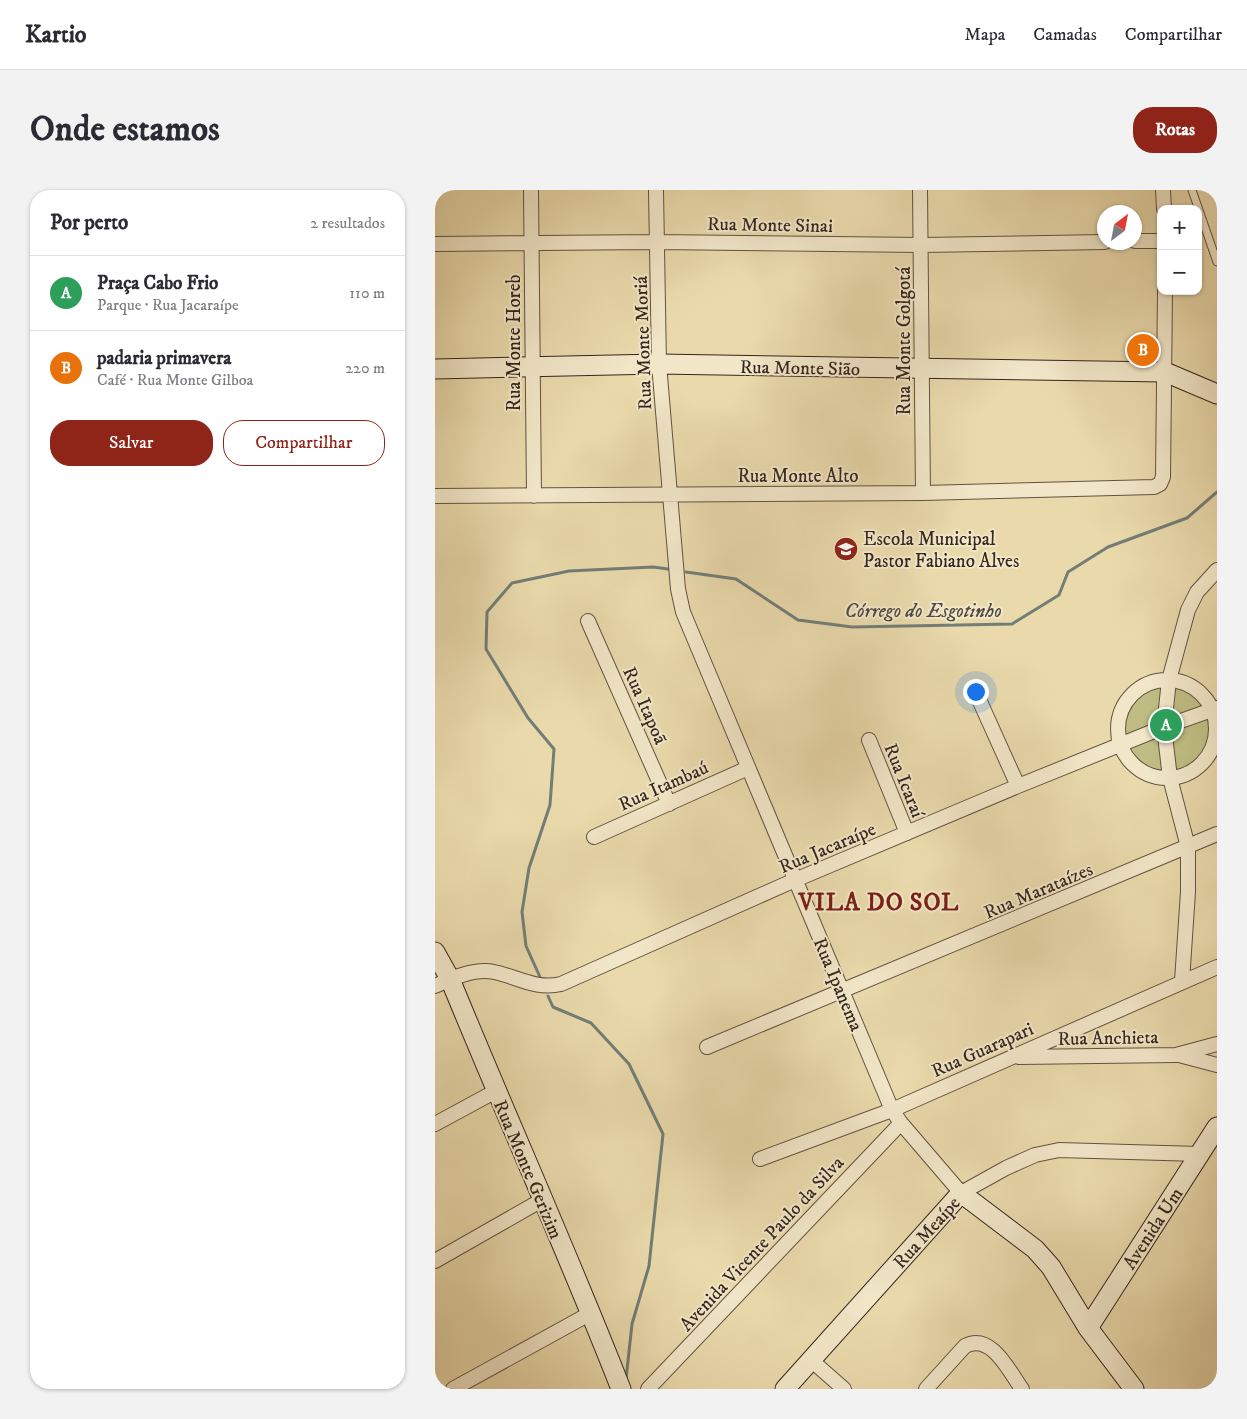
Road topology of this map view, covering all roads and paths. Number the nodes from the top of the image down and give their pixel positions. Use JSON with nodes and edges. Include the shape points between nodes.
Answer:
{"nodes":[{"id":1,"x":531,"y":190,"type":"edge"},
{"id":2,"x":656,"y":190,"type":"edge"},
{"id":3,"x":920,"y":190,"type":"edge"},
{"id":4,"x":1163,"y":190,"type":"edge"},
{"id":5,"x":1192,"y":190,"type":"edge"},
{"id":6,"x":1164,"y":205,"type":"edge"},
{"id":7,"x":1196,"y":205,"type":"edge"},
{"id":8,"x":1202,"y":222,"type":"edge"},
{"id":9,"x":1142,"y":241,"type":"edge"},
{"id":10,"x":1157,"y":241,"type":"edge"},
{"id":11,"x":657,"y":242,"type":"junction"},
{"id":12,"x":1097,"y":242,"type":"edge"},
{"id":13,"x":435,"y":244,"type":"edge"},
{"id":14,"x":532,"y":244,"type":"junction"},
{"id":15,"x":922,"y":245,"type":"junction"},
{"id":16,"x":1217,"y":262,"type":"edge"},
{"id":17,"x":1165,"y":295,"type":"edge"},
{"id":18,"x":659,"y":364,"type":"junction"},
{"id":19,"x":531,"y":367,"type":"junction"},
{"id":20,"x":435,"y":369,"type":"edge"},
{"id":21,"x":921,"y":370,"type":"junction"},
{"id":22,"x":1165,"y":372,"type":"junction"},
{"id":23,"x":1217,"y":394,"type":"edge"},
{"id":24,"x":923,"y":493,"type":"junction"},
{"id":25,"x":671,"y":494,"type":"junction"},
{"id":26,"x":435,"y":496,"type":"edge"},
{"id":27,"x":534,"y":496,"type":"junction"},
{"id":28,"x":1217,"y":570,"type":"edge"},
{"id":29,"x":588,"y":621,"type":"dead end"},
{"id":30,"x":1169,"y":680,"type":"junction"},
{"id":31,"x":977,"y":695,"type":"dead end"},
{"id":32,"x":1215,"y":709,"type":"edge"},
{"id":33,"x":1164,"y":727,"type":"junction"},
{"id":34,"x":869,"y":740,"type":"dead end"},
{"id":35,"x":1120,"y":746,"type":"junction"},
{"id":36,"x":747,"y":768,"type":"junction"},
{"id":37,"x":1170,"y":778,"type":"junction"},
{"id":38,"x":1018,"y":786,"type":"junction"},
{"id":39,"x":669,"y":804,"type":"junction"},
{"id":40,"x":907,"y":834,"type":"junction"},
{"id":41,"x":1217,"y":834,"type":"edge"},
{"id":42,"x":595,"y":837,"type":"dead end"},
{"id":43,"x":1188,"y":848,"type":"junction"},
{"id":44,"x":795,"y":880,"type":"junction"},
{"id":45,"x":435,"y":952,"type":"edge"},
{"id":46,"x":1217,"y":967,"type":"edge"},
{"id":47,"x":1182,"y":981,"type":"junction"},
{"id":48,"x":442,"y":982,"type":"edge"},
{"id":49,"x":842,"y":992,"type":"junction"},
{"id":50,"x":1217,"y":1044,"type":"edge"},
{"id":51,"x":707,"y":1047,"type":"dead end"},
{"id":52,"x":1176,"y":1055,"type":"junction"},
{"id":53,"x":1012,"y":1057,"type":"junction"},
{"id":54,"x":1217,"y":1064,"type":"edge"},
{"id":55,"x":496,"y":1091,"type":"junction"},
{"id":56,"x":892,"y":1110,"type":"junction"},
{"id":57,"x":901,"y":1123,"type":"junction"},
{"id":58,"x":435,"y":1124,"type":"edge"},
{"id":59,"x":1215,"y":1134,"type":"edge"},
{"id":60,"x":1199,"y":1154,"type":"junction"},
{"id":61,"x":760,"y":1159,"type":"dead end"},
{"id":62,"x":961,"y":1193,"type":"junction"},
{"id":63,"x":542,"y":1200,"type":"junction"},
{"id":64,"x":435,"y":1261,"type":"edge"},
{"id":65,"x":591,"y":1312,"type":"junction"},
{"id":66,"x":1088,"y":1328,"type":"junction"},
{"id":67,"x":811,"y":1360,"type":"junction"},
{"id":68,"x":453,"y":1389,"type":"edge"},
{"id":69,"x":621,"y":1389,"type":"edge"},
{"id":70,"x":649,"y":1389,"type":"edge"},
{"id":71,"x":785,"y":1389,"type":"edge"},
{"id":72,"x":845,"y":1389,"type":"edge"},
{"id":73,"x":926,"y":1389,"type":"edge"},
{"id":74,"x":1022,"y":1389,"type":"edge"},
{"id":75,"x":1134,"y":1389,"type":"edge"}],
"edges":[{"from":1,"to":14,"type":"street","name":"Rua Monte Horeb"},
{"from":2,"to":11,"type":"street","name":"Rua Monte Moriá"},
{"from":3,"to":15,"type":"street","name":"Rua Monte Golgotá"},
{"from":4,"to":6,"type":"street"},
{"from":5,"to":7,"type":"lane"},
{"from":8,"to":16,"type":"lane"},
{"from":9,"to":10,"type":"street"},
{"from":11,"to":14,"type":"street","name":"Rua Monte Sinai"},
{"from":11,"to":15,"type":"street","name":"Rua Monte Sinai"},
{"from":11,"to":18,"type":"street","name":"Rua Monte Moriá"},
{"from":12,"to":15,"type":"street","name":"Rua Monte Sinai"},
{"from":13,"to":14,"type":"street","name":"Rua Monte Sinai"},
{"from":14,"to":19,"type":"street","name":"Rua Monte Horeb"},
{"from":15,"to":21,"type":"street","name":"Rua Monte Golgotá"},
{"from":17,"to":22,"type":"street"},
{"from":18,"to":19,"type":"street","name":"Rua Monte Sião"},
{"from":18,"to":21,"type":"street","name":"Rua Monte Sião"},
{"from":18,"to":25,"type":"street","name":"Rua Monte Moriá"},
{"from":19,"to":20,"type":"street","name":"Rua Monte Sião"},
{"from":19,"to":27,"type":"street","name":"Rua Monte Horeb"},
{"from":21,"to":22,"type":"street","name":"Rua Monte Sião"},
{"from":21,"to":24,"type":"street","name":"Rua Monte Golgotá"},
{"from":22,"to":23,"type":"street"},
{"from":22,"to":24,"type":"street","name":"Rua Monte Alto","via":[[1163,477],[1160,484],[1154,487]]},
{"from":24,"to":25,"type":"street","name":"Rua Monte Alto"},
{"from":25,"to":27,"type":"street","name":"Rua Monte Alto"},
{"from":25,"to":36,"type":"street","name":"Rua Ipanema","via":[[678,589],[683,612]]},
{"from":26,"to":27,"type":"street","name":"Rua Monte Alto"},
{"from":28,"to":30,"type":"street","via":[[1197,592],[1187,610]]},
{"from":29,"to":39,"type":"street","name":"Rua Itapoã"},
{"from":30,"to":32,"type":"street","via":[[1195,689]]},
{"from":30,"to":33,"type":"street"},
{"from":30,"to":35,"type":"street","via":[[1153,682],[1138,689],[1127,700],[1117,730]]},
{"from":31,"to":38,"type":"street"},
{"from":32,"to":33,"type":"street","name":"Rua Jacaraípe"},
{"from":32,"to":37,"type":"street","via":[[1215,733],[1209,755],[1199,767],[1185,775]]},
{"from":33,"to":35,"type":"street","name":"Rua Jacaraípe"},
{"from":33,"to":37,"type":"street"},
{"from":34,"to":40,"type":"street","name":"Rua Icaraí"},
{"from":35,"to":37,"type":"street","via":[[1128,760],[1140,770],[1155,777]]},
{"from":35,"to":38,"type":"street","name":"Rua Jacaraípe"},
{"from":36,"to":39,"type":"street","name":"Rua Itambaú"},
{"from":36,"to":44,"type":"street","name":"Rua Ipanema"},
{"from":37,"to":43,"type":"street"},
{"from":38,"to":40,"type":"street","name":"Rua Jacaraípe"},
{"from":39,"to":42,"type":"street","name":"Rua Itambaú"},
{"from":40,"to":44,"type":"street","name":"Rua Jacaraípe"},
{"from":41,"to":43,"type":"street","name":"Rua Marataízes"},
{"from":43,"to":47,"type":"street"},
{"from":43,"to":49,"type":"street","name":"Rua Marataízes"},
{"from":44,"to":48,"type":"street","name":"Rua Jacaraípe","via":[[561,984],[541,986],[487,971]]},
{"from":44,"to":49,"type":"street","name":"Rua Ipanema"},
{"from":45,"to":48,"type":"street","name":"Rua Monte Gerizim"},
{"from":46,"to":47,"type":"street","name":"Rua Guarapari"},
{"from":47,"to":53,"type":"street","name":"Rua Guarapari"},
{"from":48,"to":55,"type":"street","name":"Rua Monte Gerizim"},
{"from":49,"to":51,"type":"street","name":"Rua Marataízes"},
{"from":49,"to":56,"type":"street","name":"Rua Ipanema"},
{"from":50,"to":52,"type":"street","name":"Rua Anchieta"},
{"from":52,"to":53,"type":"street","name":"Rua Anchieta"},
{"from":52,"to":54,"type":"street","name":"Rua Anchieta"},
{"from":53,"to":56,"type":"street","name":"Rua Guarapari"},
{"from":55,"to":58,"type":"street"},
{"from":55,"to":63,"type":"street","name":"Rua Monte Gerizim"},
{"from":56,"to":57,"type":"street","name":"Rua Ipanema"},
{"from":56,"to":61,"type":"street","name":"Rua Guarapari"},
{"from":57,"to":62,"type":"street","name":"Rua Ipanema"},
{"from":57,"to":70,"type":"street","name":"Avenida Vicente Paulo da Silva"},
{"from":59,"to":60,"type":"street","name":"Avenida Um"},
{"from":60,"to":62,"type":"street","name":"Rua Meaípe","via":[[1059,1150],[1035,1155],[1005,1168]]},
{"from":60,"to":66,"type":"street","name":"Avenida Um"},
{"from":62,"to":66,"type":"street","name":"Rua Ipanema","via":[[1035,1249],[1051,1267]]},
{"from":62,"to":67,"type":"street","name":"Rua Meaípe"},
{"from":63,"to":64,"type":"street"},
{"from":63,"to":65,"type":"street","name":"Rua Monte Gerizim"},
{"from":65,"to":68,"type":"street"},
{"from":65,"to":69,"type":"street","name":"Rua Monte Gerizim"},
{"from":66,"to":75,"type":"street","name":"Rua Ipanema"},
{"from":67,"to":71,"type":"street","name":"Rua Meaípe"},
{"from":67,"to":72,"type":"street"},
{"from":73,"to":74,"type":"street","via":[[965,1346],[980,1342],[998,1356]]}]}
